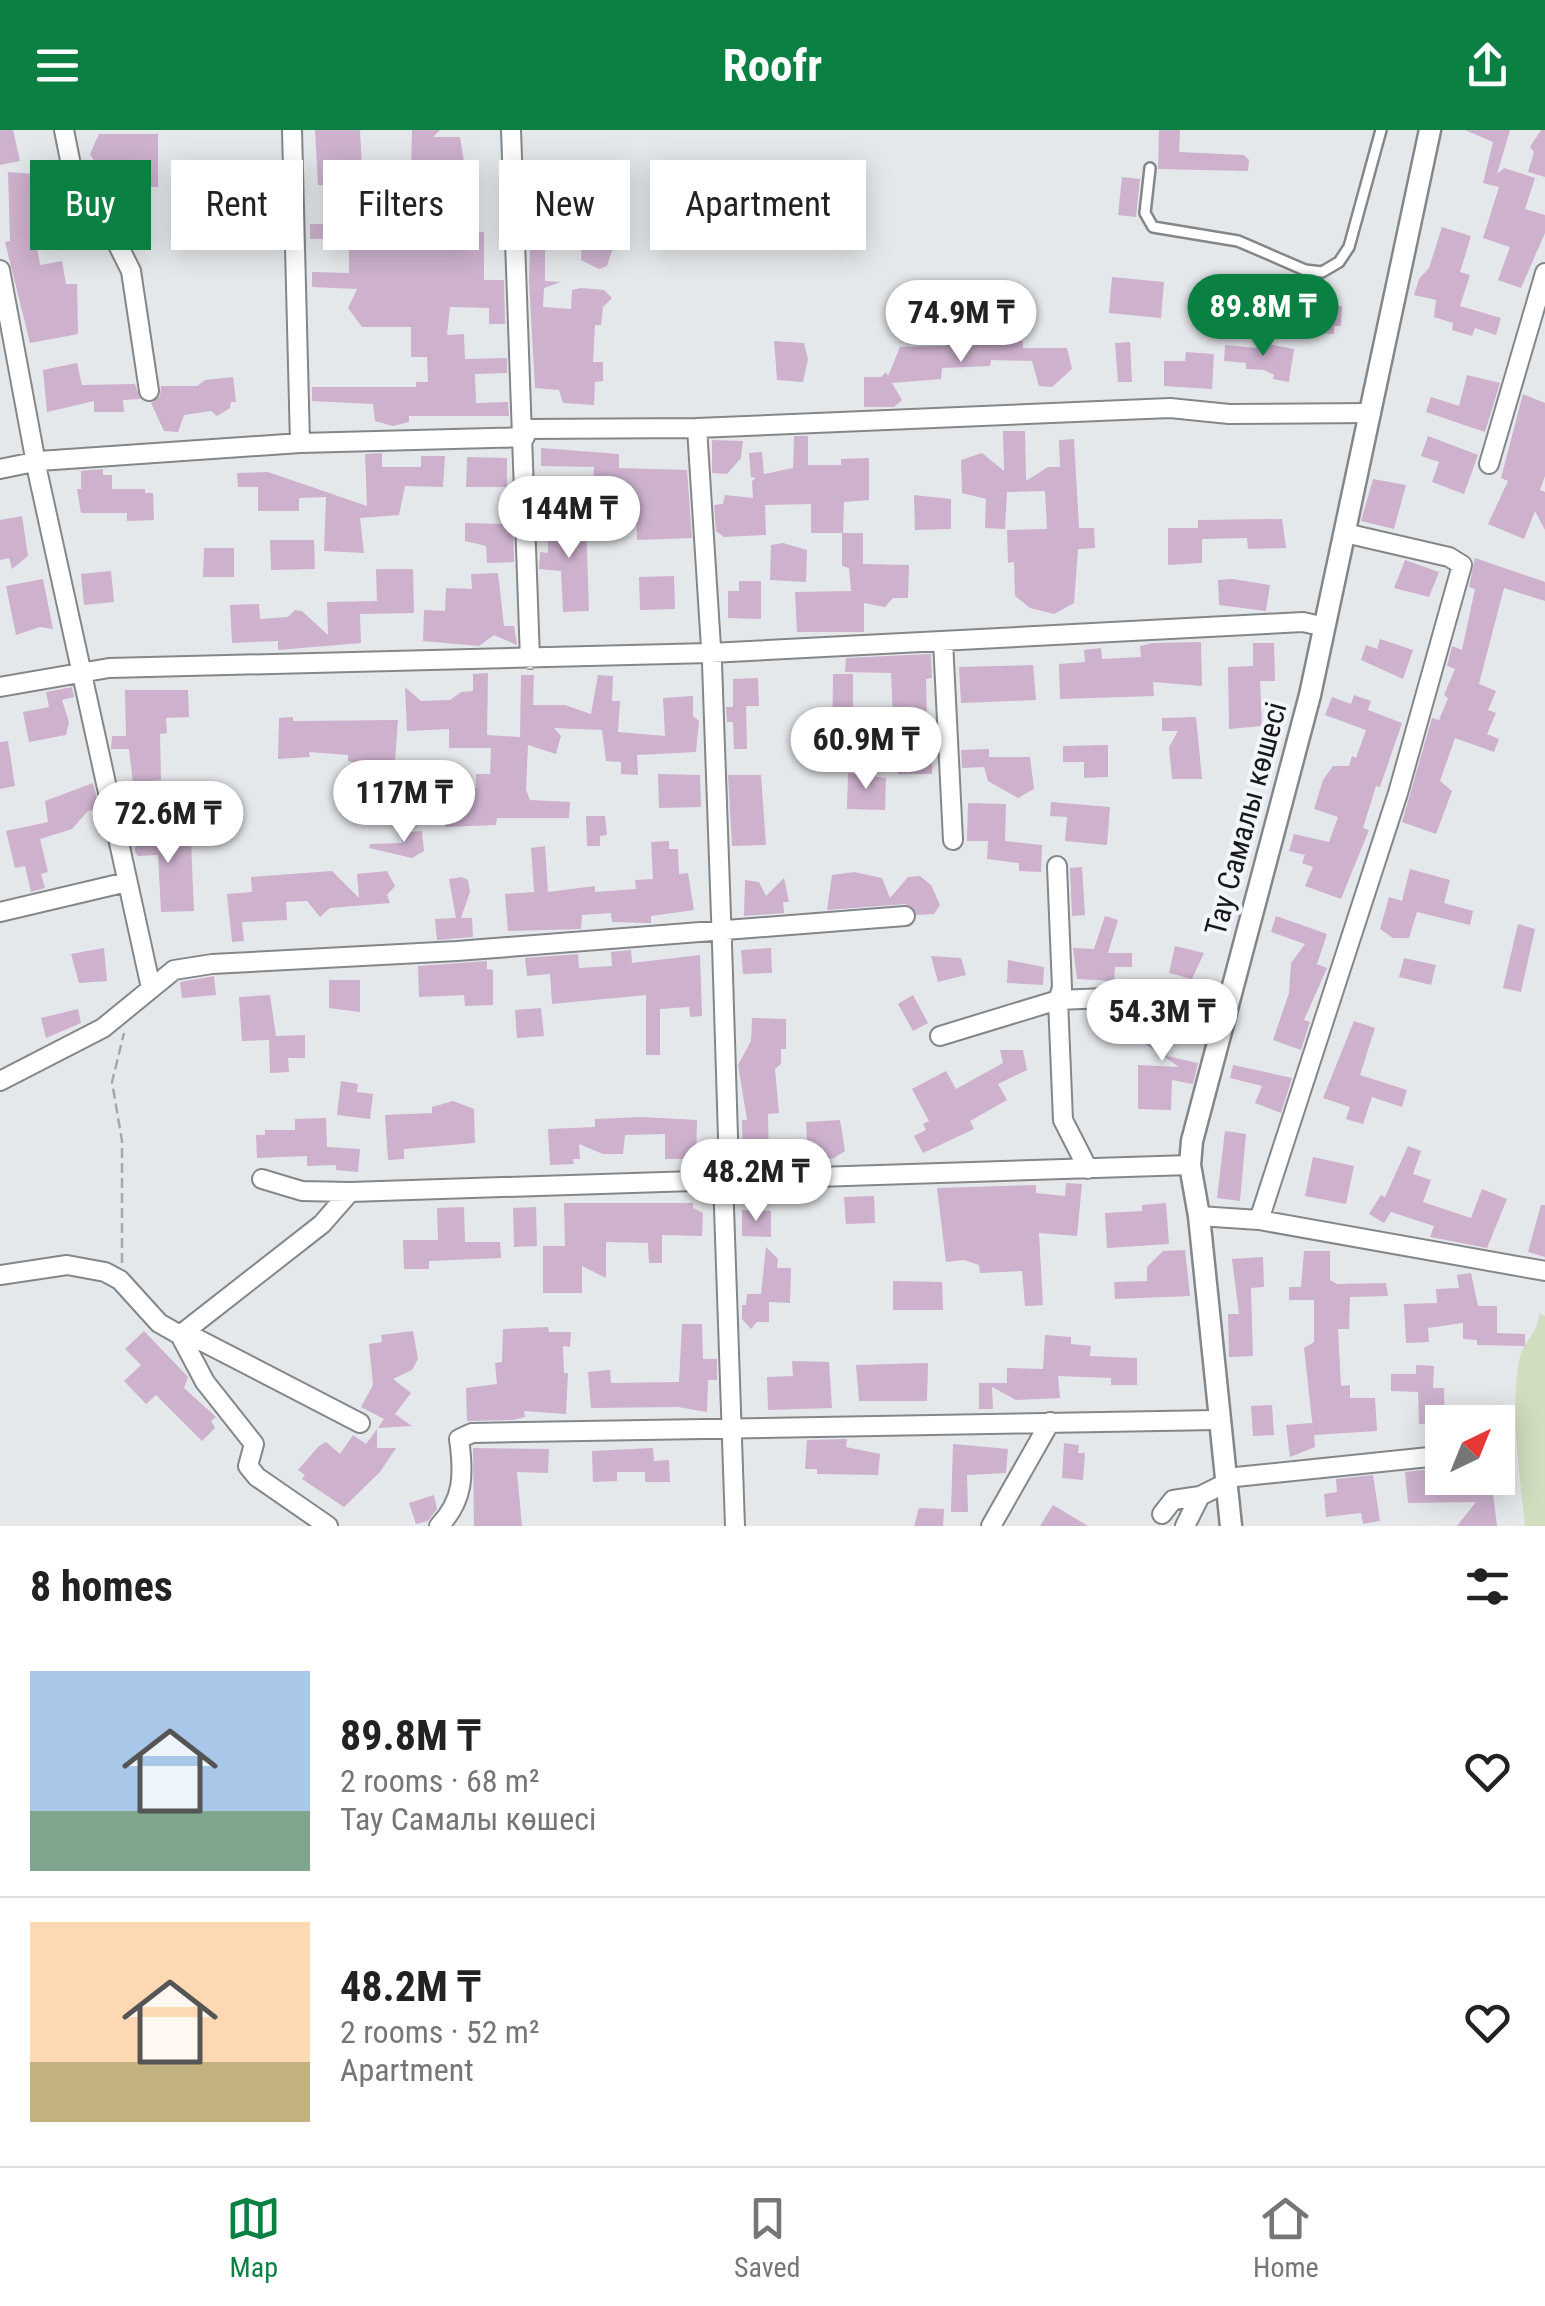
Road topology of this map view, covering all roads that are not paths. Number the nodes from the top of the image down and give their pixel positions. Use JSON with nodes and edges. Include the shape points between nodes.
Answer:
{"nodes":[{"id":1,"x":64,"y":130,"type":"edge"},
{"id":2,"x":292,"y":130,"type":"edge"},
{"id":3,"x":512,"y":130,"type":"edge"},
{"id":4,"x":1381,"y":130,"type":"edge"},
{"id":5,"x":1430,"y":130,"type":"edge"},
{"id":6,"x":1150,"y":168,"type":"dead end"},
{"id":7,"x":0,"y":270,"type":"edge"},
{"id":8,"x":1545,"y":272,"type":"edge"},
{"id":9,"x":149,"y":391,"type":"dead end"},
{"id":10,"x":1372,"y":413,"type":"junction"},
{"id":11,"x":697,"y":428,"type":"junction"},
{"id":12,"x":525,"y":433,"type":"junction"},
{"id":13,"x":300,"y":443,"type":"junction"},
{"id":14,"x":39,"y":462,"type":"junction"},
{"id":15,"x":1489,"y":464,"type":"dead end"},
{"id":16,"x":0,"y":469,"type":"edge"},
{"id":17,"x":1346,"y":533,"type":"junction"},
{"id":18,"x":1325,"y":628,"type":"junction"},
{"id":19,"x":944,"y":641,"type":"junction"},
{"id":20,"x":710,"y":653,"type":"junction"},
{"id":21,"x":530,"y":659,"type":"junction"},
{"id":22,"x":83,"y":672,"type":"junction"},
{"id":23,"x":0,"y":687,"type":"edge"},
{"id":24,"x":953,"y":840,"type":"dead end"},
{"id":25,"x":1057,"y":866,"type":"dead end"},
{"id":26,"x":127,"y":882,"type":"junction"},
{"id":27,"x":0,"y":912,"type":"edge"},
{"id":28,"x":905,"y":916,"type":"dead end"},
{"id":29,"x":718,"y":932,"type":"junction"},
{"id":30,"x":151,"y":988,"type":"junction"},
{"id":31,"x":1228,"y":999,"type":"junction"},
{"id":32,"x":1058,"y":1000,"type":"junction"},
{"id":33,"x":940,"y":1036,"type":"dead end"},
{"id":34,"x":0,"y":1082,"type":"edge"},
{"id":35,"x":1190,"y":1165,"type":"junction"},
{"id":36,"x":1088,"y":1169,"type":"junction"},
{"id":37,"x":262,"y":1179,"type":"dead end"},
{"id":38,"x":723,"y":1179,"type":"junction"},
{"id":39,"x":350,"y":1192,"type":"junction"},
{"id":40,"x":1199,"y":1216,"type":"junction"},
{"id":41,"x":1258,"y":1220,"type":"junction"},
{"id":42,"x":1545,"y":1271,"type":"edge"},
{"id":43,"x":0,"y":1276,"type":"edge"},
{"id":44,"x":182,"y":1334,"type":"junction"},
{"id":45,"x":1217,"y":1420,"type":"junction"},
{"id":46,"x":1050,"y":1422,"type":"junction"},
{"id":47,"x":360,"y":1423,"type":"dead end"},
{"id":48,"x":729,"y":1426,"type":"junction"},
{"id":49,"x":1425,"y":1458,"type":"edge"},
{"id":50,"x":1226,"y":1481,"type":"junction"},
{"id":51,"x":1200,"y":1496,"type":"junction"},
{"id":52,"x":1162,"y":1514,"type":"dead end"},
{"id":53,"x":328,"y":1526,"type":"edge"},
{"id":54,"x":439,"y":1526,"type":"edge"},
{"id":55,"x":735,"y":1526,"type":"edge"},
{"id":56,"x":991,"y":1526,"type":"edge"},
{"id":57,"x":1186,"y":1526,"type":"edge"},
{"id":58,"x":1231,"y":1526,"type":"edge"}],
"edges":[{"from":1,"to":9,"type":"street","via":[[80,205],[116,239],[131,271]]},
{"from":2,"to":13,"type":"street"},
{"from":3,"to":12,"type":"street"},
{"from":4,"to":6,"type":"lane","via":[[1349,247],[1322,272],[1238,240],[1153,226],[1145,213]]},
{"from":5,"to":10,"type":"street","name":"Тау Самалы көшесі"},
{"from":7,"to":14,"type":"street"},
{"from":8,"to":15,"type":"street"},
{"from":10,"to":11,"type":"street","via":[[1170,408]]},
{"from":10,"to":17,"type":"street","name":"Тау Самалы көшесі"},
{"from":11,"to":12,"type":"street"},
{"from":11,"to":20,"type":"street"},
{"from":12,"to":13,"type":"street"},
{"from":12,"to":21,"type":"street"},
{"from":13,"to":14,"type":"street"},
{"from":14,"to":16,"type":"street"},
{"from":14,"to":22,"type":"street"},
{"from":17,"to":18,"type":"street","name":"Тау Самалы көшесі"},
{"from":17,"to":41,"type":"street","via":[[1462,565],[1398,793]]},
{"from":18,"to":19,"type":"street","via":[[1303,622]]},
{"from":18,"to":31,"type":"street","name":"Тау Самалы көшесі"},
{"from":19,"to":20,"type":"street"},
{"from":19,"to":24,"type":"street"},
{"from":20,"to":21,"type":"street"},
{"from":20,"to":29,"type":"street"},
{"from":21,"to":22,"type":"street"},
{"from":22,"to":23,"type":"street"},
{"from":22,"to":26,"type":"street"},
{"from":25,"to":32,"type":"street"},
{"from":26,"to":27,"type":"street"},
{"from":26,"to":30,"type":"street"},
{"from":28,"to":29,"type":"street"},
{"from":29,"to":30,"type":"street","via":[[212,964],[174,970]]},
{"from":29,"to":38,"type":"street","via":[[728,1137]]},
{"from":30,"to":34,"type":"street","via":[[132,1009]]},
{"from":31,"to":32,"type":"street","via":[[1200,994]]},
{"from":31,"to":35,"type":"street","name":"Тау Самалы көшесі"},
{"from":32,"to":33,"type":"street"},
{"from":32,"to":36,"type":"street","via":[[1063,1120]]},
{"from":35,"to":36,"type":"street"},
{"from":35,"to":40,"type":"street","name":"Тау Самалы көшесі"},
{"from":36,"to":38,"type":"street"},
{"from":37,"to":39,"type":"street","via":[[302,1190]]},
{"from":38,"to":39,"type":"street"},
{"from":38,"to":48,"type":"street"},
{"from":39,"to":44,"type":"street","via":[[322,1224]]},
{"from":40,"to":41,"type":"street"},
{"from":40,"to":45,"type":"street","name":"Тау Самалы көшесі"},
{"from":41,"to":42,"type":"street"},
{"from":43,"to":44,"type":"street","via":[[66,1265],[105,1272],[159,1323]]},
{"from":44,"to":47,"type":"street"},
{"from":44,"to":53,"type":"street","via":[[206,1382],[254,1444],[248,1466]]},
{"from":45,"to":46,"type":"street"},
{"from":45,"to":50,"type":"street","name":"Тау Самалы көшесі"},
{"from":46,"to":48,"type":"street"},
{"from":46,"to":56,"type":"street"},
{"from":48,"to":54,"type":"street","via":[[454,1437],[460,1491]]},
{"from":48,"to":55,"type":"street"},
{"from":49,"to":50,"type":"street"},
{"from":50,"to":51,"type":"street"},
{"from":50,"to":58,"type":"street","name":"Тау Самалы көшесі"},
{"from":51,"to":52,"type":"street","via":[[1173,1500]]},
{"from":51,"to":57,"type":"street"}]}
